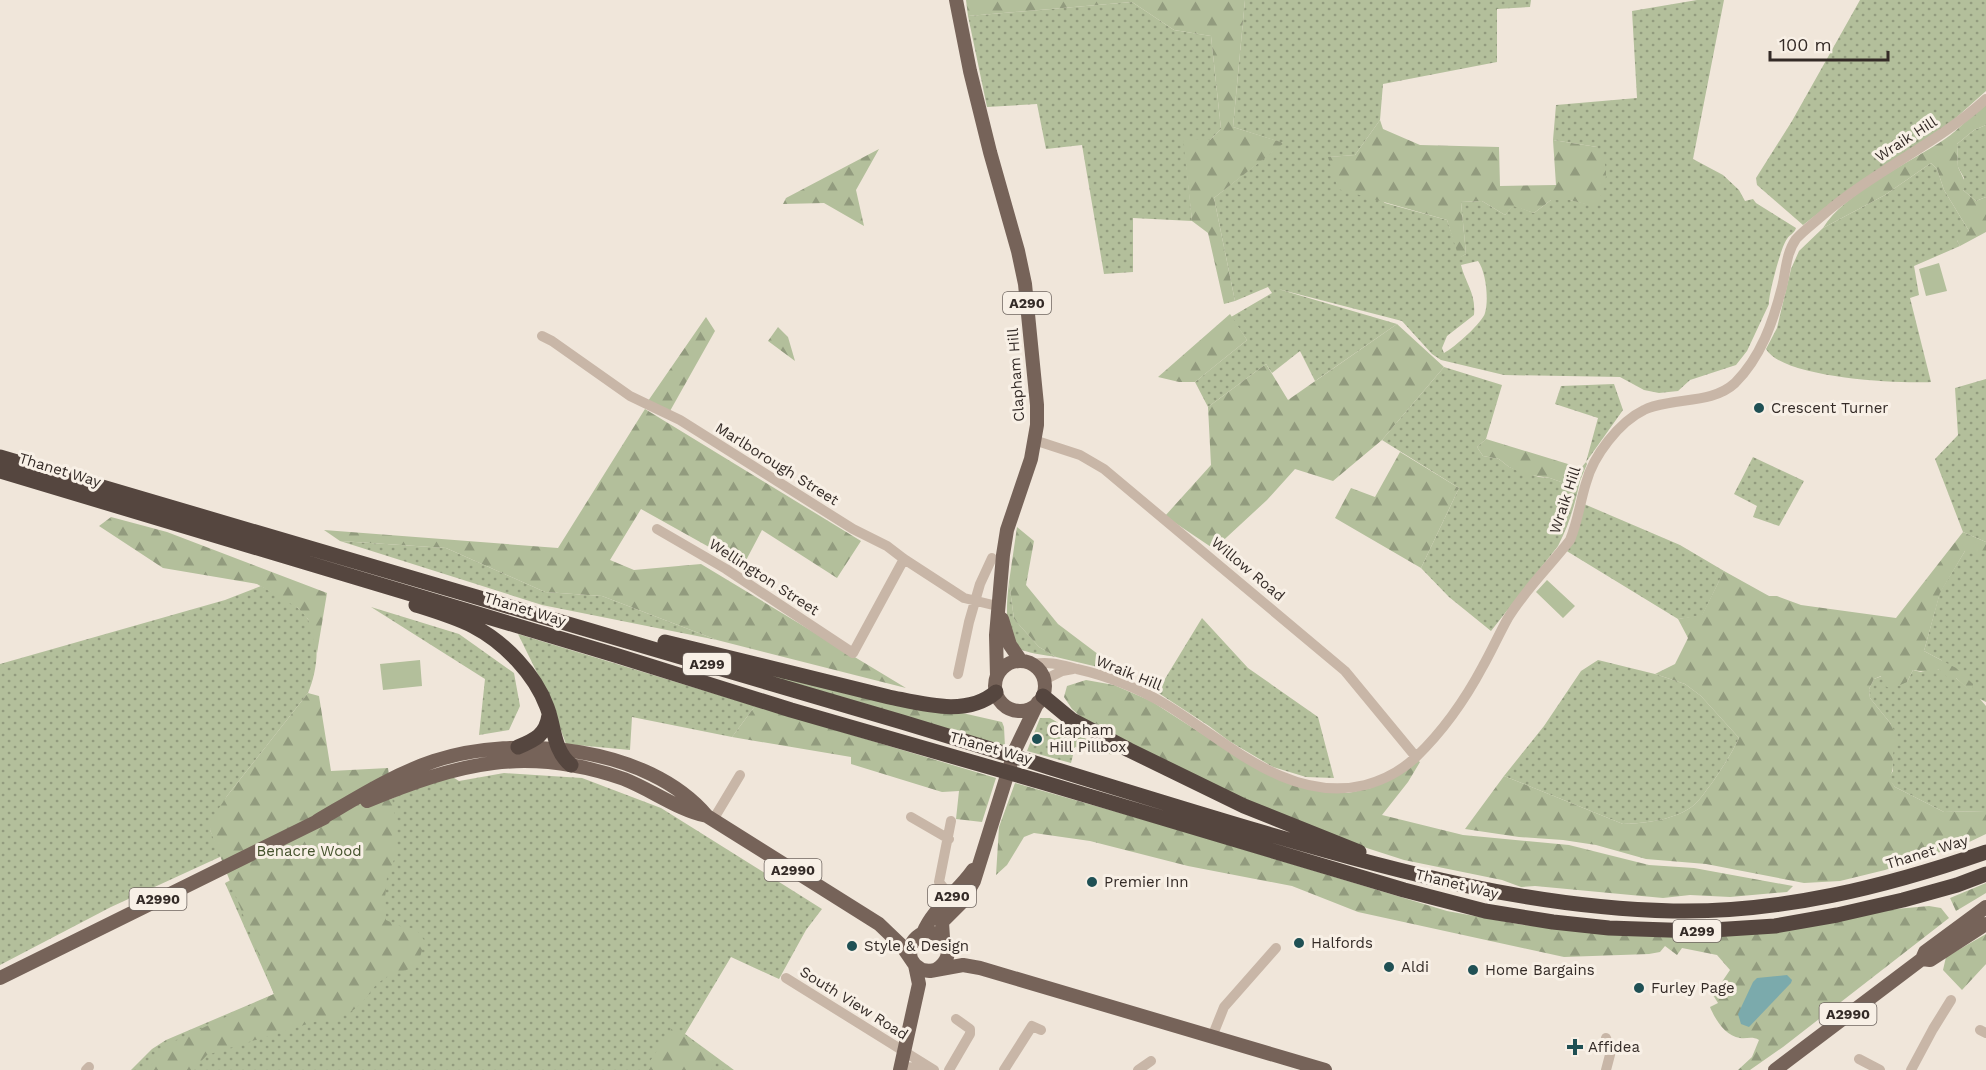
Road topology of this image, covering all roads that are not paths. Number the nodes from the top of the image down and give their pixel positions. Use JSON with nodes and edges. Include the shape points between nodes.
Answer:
{"nodes":[{"id":1,"x":956,"y":0,"type":"edge"},
{"id":2,"x":1986,"y":99,"type":"edge"},
{"id":3,"x":542,"y":336,"type":"dead end"},
{"id":4,"x":1034,"y":440,"type":"junction"},
{"id":5,"x":0,"y":457,"type":"edge"},
{"id":6,"x":0,"y":471,"type":"edge"},
{"id":7,"x":657,"y":529,"type":"dead end"},
{"id":8,"x":992,"y":558,"type":"dead end"},
{"id":9,"x":904,"y":559,"type":"junction"},
{"id":10,"x":297,"y":560,"type":"junction"},
{"id":11,"x":975,"y":601,"type":"junction"},
{"id":12,"x":999,"y":605,"type":"junction"},
{"id":13,"x":555,"y":618,"type":"junction"},
{"id":14,"x":1027,"y":662,"type":"junction"},
{"id":15,"x":1074,"y":668,"type":"junction"},
{"id":16,"x":962,"y":670,"type":"dead end"},
{"id":17,"x":997,"y":676,"type":"junction"},
{"id":18,"x":1044,"y":680,"type":"junction"},
{"id":19,"x":996,"y":692,"type":"junction"},
{"id":20,"x":1040,"y":699,"type":"junction"},
{"id":21,"x":1011,"y":709,"type":"junction"},
{"id":22,"x":549,"y":714,"type":"junction"},
{"id":23,"x":518,"y":747,"type":"junction"},
{"id":24,"x":558,"y":749,"type":"junction"},
{"id":25,"x":1016,"y":750,"type":"junction"},
{"id":26,"x":1416,"y":757,"type":"junction"},
{"id":27,"x":571,"y":765,"type":"junction"},
{"id":28,"x":740,"y":775,"type":"dead end"},
{"id":29,"x":911,"y":817,"type":"dead end"},
{"id":30,"x":710,"y":818,"type":"junction"},
{"id":31,"x":317,"y":821,"type":"junction"},
{"id":32,"x":951,"y":821,"type":"dead end"},
{"id":33,"x":949,"y":838,"type":"junction"},
{"id":34,"x":1986,"y":852,"type":"edge"},
{"id":35,"x":981,"y":859,"type":"junction"},
{"id":36,"x":1413,"y":874,"type":"junction"},
{"id":37,"x":1986,"y":874,"type":"edge"},
{"id":38,"x":951,"y":897,"type":"junction"},
{"id":39,"x":1986,"y":907,"type":"edge"},
{"id":40,"x":879,"y":924,"type":"junction"},
{"id":41,"x":1986,"y":924,"type":"edge"},
{"id":42,"x":921,"y":934,"type":"junction"},
{"id":43,"x":945,"y":942,"type":"junction"},
{"id":44,"x":1276,"y":948,"type":"dead end"},
{"id":45,"x":1922,"y":959,"type":"junction"},
{"id":46,"x":913,"y":962,"type":"junction"},
{"id":47,"x":957,"y":965,"type":"junction"},
{"id":48,"x":980,"y":968,"type":"junction"},
{"id":49,"x":936,"y":970,"type":"junction"},
{"id":50,"x":0,"y":978,"type":"edge"},
{"id":51,"x":786,"y":978,"type":"dead end"},
{"id":52,"x":925,"y":984,"type":"junction"},
{"id":53,"x":916,"y":1000,"type":"junction"},
{"id":54,"x":1951,"y":1000,"type":"dead end"},
{"id":55,"x":956,"y":1019,"type":"dead end"},
{"id":56,"x":1041,"y":1030,"type":"dead end"},
{"id":57,"x":1212,"y":1037,"type":"junction"},
{"id":58,"x":1606,"y":1038,"type":"dead end"},
{"id":59,"x":905,"y":1053,"type":"junction"},
{"id":60,"x":1859,"y":1059,"type":"dead end"},
{"id":61,"x":1151,"y":1061,"type":"dead end"},
{"id":62,"x":901,"y":1068,"type":"edge"},
{"id":63,"x":931,"y":1069,"type":"edge"},
{"id":64,"x":949,"y":1070,"type":"edge"},
{"id":65,"x":1004,"y":1070,"type":"edge"},
{"id":66,"x":1138,"y":1070,"type":"edge"},
{"id":67,"x":1325,"y":1070,"type":"edge"},
{"id":68,"x":1606,"y":1070,"type":"edge"},
{"id":69,"x":1775,"y":1070,"type":"edge"},
{"id":70,"x":1880,"y":1070,"type":"edge"},
{"id":71,"x":1911,"y":1070,"type":"edge"}],
"edges":[{"from":1,"to":4,"type":"main road","name":"Clapham Hill","number":"A290","via":[[970,71],[1025,284],[1037,405]]},
{"from":2,"to":26,"type":"street","name":"Wraik Hill","via":[[1940,136],[1836,205],[1798,237],[1788,255],[1767,335],[1757,357],[1733,385],[1716,395],[1644,410],[1610,440],[1594,461],[1570,540],[1510,616],[1461,701]]},
{"from":3,"to":9,"type":"street","name":"Marlborough Street","via":[[630,396],[680,420]]},
{"from":4,"to":12,"type":"main road","name":"Clapham Hill","number":"A290","via":[[1007,530]]},
{"from":4,"to":26,"type":"street","name":"Willow Road","via":[[1080,455],[1104,469],[1346,671]]},
{"from":5,"to":13,"type":"highway","name":"Thanet Way","number":"A299"},
{"from":6,"to":10,"type":"highway","name":"Thanet Way","number":"A299"},
{"from":7,"to":9,"type":"street","name":"Wellington Street","via":[[854,653]]},
{"from":8,"to":11,"type":"street"},
{"from":9,"to":11,"type":"street","name":"Marlborough Street","via":[[964,598]]},
{"from":10,"to":22,"type":"highway","via":[[344,581],[474,627],[520,663]]},
{"from":10,"to":37,"type":"highway","name":"Thanet Way","number":"A299","via":[[792,710],[1485,911],[1620,928],[1697,931],[1775,926],[1904,900]]},
{"from":11,"to":12,"type":"street","name":"Marlborough Street"},
{"from":11,"to":16,"type":"street"},
{"from":12,"to":14,"type":"main road","name":"Clapham Hill","number":"A290","via":[[1005,635]]},
{"from":12,"to":17,"type":"main road","name":"Clapham Hill","number":"A290"},
{"from":13,"to":19,"type":"highway","via":[[916,702],[965,707]]},
{"from":13,"to":36,"type":"highway","name":"Thanet Way","number":"A299","via":[[1131,794]]},
{"from":14,"to":15,"type":"street","name":"Wraik Hill","via":[[1053,662]]},
{"from":14,"to":17,"type":"main road","via":[[1007,664]]},
{"from":14,"to":18,"type":"main road","number":"A290"},
{"from":15,"to":18,"type":"street","name":"Wraik Hill"},
{"from":15,"to":26,"type":"street","name":"Wraik Hill","via":[[1164,703],[1250,760],[1306,784],[1335,789],[1364,785],[1396,773]]},
{"from":17,"to":19,"type":"main road","number":"A290"},
{"from":18,"to":20,"type":"main road","number":"A290"},
{"from":19,"to":21,"type":"main road"},
{"from":20,"to":21,"type":"main road","via":[[1026,710]]},
{"from":20,"to":25,"type":"main road","number":"A290"},
{"from":20,"to":36,"type":"highway","via":[[1071,720],[1223,796]]},
{"from":21,"to":25,"type":"main road","number":"A290","via":[[1017,724]]},
{"from":22,"to":23,"type":"highway","via":[[540,736]]},
{"from":22,"to":24,"type":"highway"},
{"from":23,"to":24,"type":"main road","number":"A2990"},
{"from":23,"to":31,"type":"main road","number":"A2990","via":[[468,752],[416,768]]},
{"from":24,"to":27,"type":"highway"},
{"from":24,"to":30,"type":"main road","number":"A2990","via":[[600,757],[640,771],[677,789]]},
{"from":25,"to":35,"type":"main road","number":"A290"},
{"from":27,"to":30,"type":"main road","number":"A2990","via":[[626,780]]},
{"from":27,"to":31,"type":"main road","number":"A2990","via":[[517,761],[460,767]]},
{"from":28,"to":30,"type":"street"},
{"from":29,"to":33,"type":"street"},
{"from":30,"to":40,"type":"main road","number":"A2990"},
{"from":31,"to":50,"type":"main road","number":"A2990"},
{"from":32,"to":33,"type":"street"},
{"from":33,"to":38,"type":"street","via":[[939,882]]},
{"from":34,"to":36,"type":"highway","name":"Thanet Way","number":"A299","via":[[1822,898],[1719,911],[1636,909],[1526,897]]},
{"from":35,"to":38,"type":"main road","number":"A290"},
{"from":35,"to":43,"type":"main road","number":"A290","via":[[968,894],[942,922]]},
{"from":38,"to":42,"type":"main road","number":"A290","via":[[929,918]]},
{"from":39,"to":45,"type":"main road","number":"A2990","via":[[1925,952]]},
{"from":40,"to":42,"type":"main road","number":"A2990"},
{"from":40,"to":46,"type":"main road","number":"A2990"},
{"from":41,"to":45,"type":"main road","number":"A2990","via":[[1930,960]]},
{"from":42,"to":43,"type":"main road","number":"A2990","via":[[931,932]]},
{"from":42,"to":46,"type":"main road","via":[[912,943]]},
{"from":43,"to":48,"type":"main road","number":"A2990","via":[[961,959]]},
{"from":43,"to":49,"type":"main road","via":[[949,952]]},
{"from":44,"to":57,"type":"street","via":[[1224,1007]]},
{"from":45,"to":69,"type":"main road","number":"A2990"},
{"from":46,"to":49,"type":"main road","number":"A2990","via":[[922,970]]},
{"from":46,"to":53,"type":"main road","via":[[919,984]]},
{"from":47,"to":48,"type":"main road","number":"A2990"},
{"from":47,"to":49,"type":"main road","number":"A2990"},
{"from":47,"to":52,"type":"main road"},
{"from":48,"to":57,"type":"main road","number":"A2990"},
{"from":49,"to":52,"type":"main road"},
{"from":51,"to":59,"type":"street","name":"South View Road"},
{"from":52,"to":53,"type":"main road"},
{"from":53,"to":59,"type":"main road"},
{"from":54,"to":71,"type":"street"},
{"from":55,"to":64,"type":"street","via":[[970,1029],[970,1034]]},
{"from":56,"to":65,"type":"street","via":[[1032,1026]]},
{"from":57,"to":67,"type":"main road","number":"A2990"},
{"from":58,"to":68,"type":"street","via":[[1611,1051]]},
{"from":59,"to":62,"type":"main road"},
{"from":59,"to":63,"type":"street","name":"South View Road"},
{"from":60,"to":70,"type":"street"},
{"from":61,"to":66,"type":"street"},
{"from":62,"to":63,"type":"street"}]}
